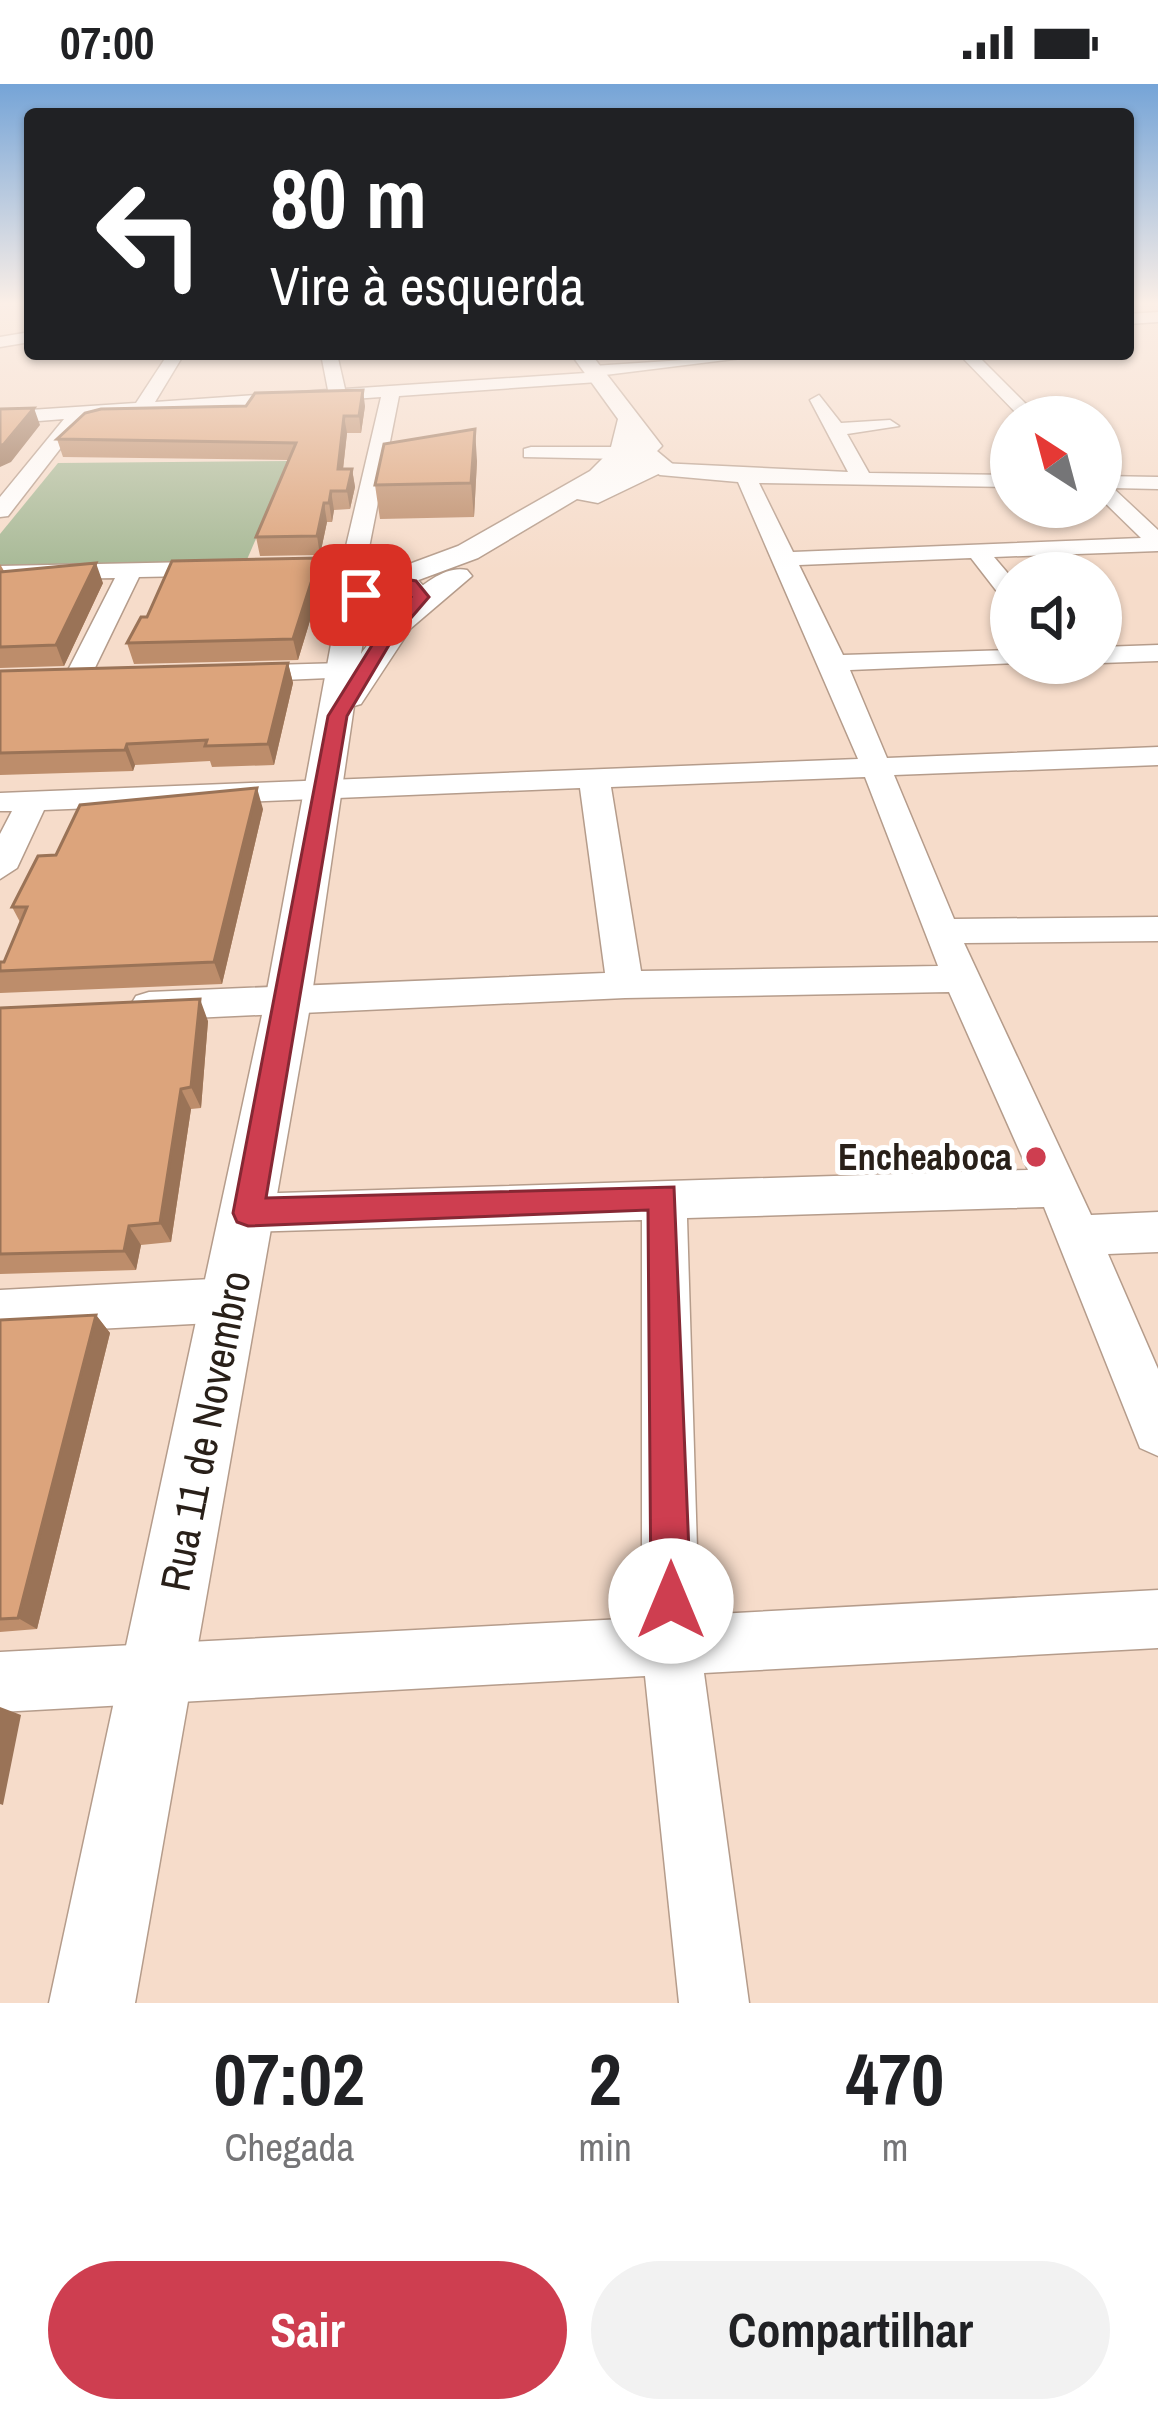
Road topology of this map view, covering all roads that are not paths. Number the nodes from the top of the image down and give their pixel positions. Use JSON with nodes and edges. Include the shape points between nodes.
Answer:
{"nodes":[{"id":1,"x":152,"y":393,"type":"edge"},
{"id":2,"x":337,"y":393,"type":"edge"},
{"id":3,"x":402,"y":393,"type":"edge"},
{"id":4,"x":608,"y":393,"type":"edge"},
{"id":5,"x":391,"y":394,"type":"junction"},
{"id":6,"x":338,"y":398,"type":"junction"},
{"id":7,"x":818,"y":400,"type":"dead end"},
{"id":8,"x":140,"y":412,"type":"junction"},
{"id":9,"x":76,"y":416,"type":"junction"},
{"id":10,"x":0,"y":418,"type":"edge"},
{"id":11,"x":628,"y":422,"type":"junction"},
{"id":12,"x":890,"y":427,"type":"dead end"},
{"id":13,"x":833,"y":429,"type":"junction"},
{"id":14,"x":531,"y":453,"type":"dead end"},
{"id":15,"x":619,"y":457,"type":"junction"},
{"id":16,"x":657,"y":467,"type":"junction"},
{"id":17,"x":746,"y":477,"type":"junction"},
{"id":18,"x":862,"y":479,"type":"junction"},
{"id":19,"x":0,"y":480,"type":"edge"},
{"id":20,"x":24,"y":480,"type":"junction"},
{"id":21,"x":990,"y":481,"type":"edge"},
{"id":22,"x":1158,"y":483,"type":"edge"},
{"id":23,"x":1122,"y":484,"type":"edge"},
{"id":24,"x":1122,"y":506,"type":"edge"},
{"id":25,"x":0,"y":511,"type":"edge"},
{"id":26,"x":1158,"y":543,"type":"edge"},
{"id":27,"x":978,"y":552,"type":"junction"},
{"id":28,"x":784,"y":559,"type":"junction"},
{"id":29,"x":990,"y":567,"type":"edge"},
{"id":30,"x":130,"y":571,"type":"junction"},
{"id":31,"x":0,"y":573,"type":"edge"},
{"id":32,"x":354,"y":580,"type":"junction"},
{"id":33,"x":394,"y":582,"type":"junction"},
{"id":34,"x":417,"y":603,"type":"junction"},
{"id":35,"x":1158,"y":653,"type":"edge"},
{"id":36,"x":1122,"y":654,"type":"edge"},
{"id":37,"x":990,"y":659,"type":"edge"},
{"id":38,"x":834,"y":663,"type":"junction"},
{"id":39,"x":210,"y":675,"type":"edge"},
{"id":40,"x":78,"y":678,"type":"edge"},
{"id":41,"x":340,"y":694,"type":"junction"},
{"id":42,"x":1146,"y":757,"type":"edge"},
{"id":43,"x":875,"y":765,"type":"junction"},
{"id":44,"x":595,"y":776,"type":"junction"},
{"id":45,"x":326,"y":790,"type":"junction"},
{"id":46,"x":1158,"y":791,"type":"edge"},
{"id":47,"x":16,"y":801,"type":"edge"},
{"id":48,"x":0,"y":868,"type":"edge"},
{"id":49,"x":1158,"y":928,"type":"edge"},
{"id":50,"x":944,"y":931,"type":"junction"},
{"id":51,"x":961,"y":979,"type":"junction"},
{"id":52,"x":625,"y":985,"type":"junction"},
{"id":53,"x":288,"y":1001,"type":"junction"},
{"id":54,"x":111,"y":1007,"type":"edge"},
{"id":55,"x":1058,"y":1188,"type":"junction"},
{"id":56,"x":664,"y":1196,"type":"junction"},
{"id":57,"x":248,"y":1213,"type":"junction"},
{"id":58,"x":1158,"y":1232,"type":"edge"},
{"id":59,"x":1078,"y":1235,"type":"junction"},
{"id":60,"x":231,"y":1300,"type":"junction"},
{"id":61,"x":0,"y":1312,"type":"edge"},
{"id":62,"x":1158,"y":1430,"type":"edge"},
{"id":63,"x":1158,"y":1618,"type":"edge"},
{"id":64,"x":671,"y":1646,"type":"junction"},
{"id":65,"x":155,"y":1675,"type":"junction"},
{"id":66,"x":0,"y":1682,"type":"edge"},
{"id":67,"x":92,"y":2003,"type":"edge"},
{"id":68,"x":714,"y":2003,"type":"edge"}],
"edges":[{"from":1,"to":8,"type":"street"},
{"from":2,"to":6,"type":"street"},
{"from":3,"to":5,"type":"street"},
{"from":4,"to":11,"type":"main road"},
{"from":5,"to":6,"type":"street"},
{"from":5,"to":32,"type":"street","via":[[386,458]]},
{"from":6,"to":8,"type":"street"},
{"from":7,"to":13,"type":"street"},
{"from":8,"to":9,"type":"street"},
{"from":9,"to":10,"type":"street"},
{"from":9,"to":20,"type":"street"},
{"from":11,"to":15,"type":"main road"},
{"from":11,"to":16,"type":"main road"},
{"from":12,"to":13,"type":"street"},
{"from":13,"to":18,"type":"street"},
{"from":14,"to":15,"type":"street"},
{"from":15,"to":16,"type":"main road","via":[[628,472]]},
{"from":15,"to":33,"type":"main road","via":[[468,552]]},
{"from":16,"to":17,"type":"street"},
{"from":16,"to":34,"type":"main road","name":"Rua 11 de Novembro","via":[[530,531]]},
{"from":17,"to":18,"type":"street"},
{"from":17,"to":28,"type":"street"},
{"from":18,"to":21,"type":"street"},
{"from":19,"to":20,"type":"street"},
{"from":20,"to":25,"type":"street"},
{"from":22,"to":23,"type":"street"},
{"from":24,"to":26,"type":"street"},
{"from":26,"to":27,"type":"street"},
{"from":27,"to":28,"type":"street"},
{"from":27,"to":29,"type":"street"},
{"from":28,"to":38,"type":"street"},
{"from":30,"to":31,"type":"street"},
{"from":30,"to":32,"type":"street"},
{"from":30,"to":40,"type":"street"},
{"from":32,"to":33,"type":"main road","via":[[368,590]]},
{"from":32,"to":34,"type":"street","via":[[379,613]]},
{"from":32,"to":41,"type":"main road","name":"Rua 11 de Novembro"},
{"from":33,"to":34,"type":"street","via":[[417,590]]},
{"from":34,"to":41,"type":"main road","name":"Rua 11 de Novembro"},
{"from":35,"to":36,"type":"street"},
{"from":37,"to":38,"type":"street"},
{"from":38,"to":43,"type":"street"},
{"from":39,"to":41,"type":"street"},
{"from":41,"to":45,"type":"main road","name":"Rua 11 de Novembro"},
{"from":42,"to":43,"type":"street"},
{"from":42,"to":46,"type":"street"},
{"from":43,"to":44,"type":"street"},
{"from":43,"to":50,"type":"street"},
{"from":44,"to":45,"type":"street"},
{"from":44,"to":52,"type":"street"},
{"from":45,"to":47,"type":"street"},
{"from":45,"to":53,"type":"main road","name":"Rua 11 de Novembro"},
{"from":47,"to":48,"type":"street"},
{"from":49,"to":50,"type":"street"},
{"from":50,"to":51,"type":"street"},
{"from":51,"to":52,"type":"street"},
{"from":51,"to":55,"type":"street"},
{"from":52,"to":53,"type":"street"},
{"from":53,"to":54,"type":"street"},
{"from":53,"to":57,"type":"main road","name":"Rua 11 de Novembro"},
{"from":55,"to":56,"type":"street"},
{"from":55,"to":59,"type":"street"},
{"from":56,"to":57,"type":"street"},
{"from":56,"to":64,"type":"street"},
{"from":57,"to":60,"type":"main road","name":"Rua 11 de Novembro"},
{"from":58,"to":59,"type":"street"},
{"from":59,"to":62,"type":"street"},
{"from":60,"to":61,"type":"street"},
{"from":60,"to":65,"type":"main road","name":"Rua 11 de Novembro"},
{"from":63,"to":64,"type":"street"},
{"from":64,"to":65,"type":"street"},
{"from":64,"to":68,"type":"street"},
{"from":65,"to":66,"type":"street"},
{"from":65,"to":67,"type":"main road","name":"Rua 11 de Novembro"}]}
